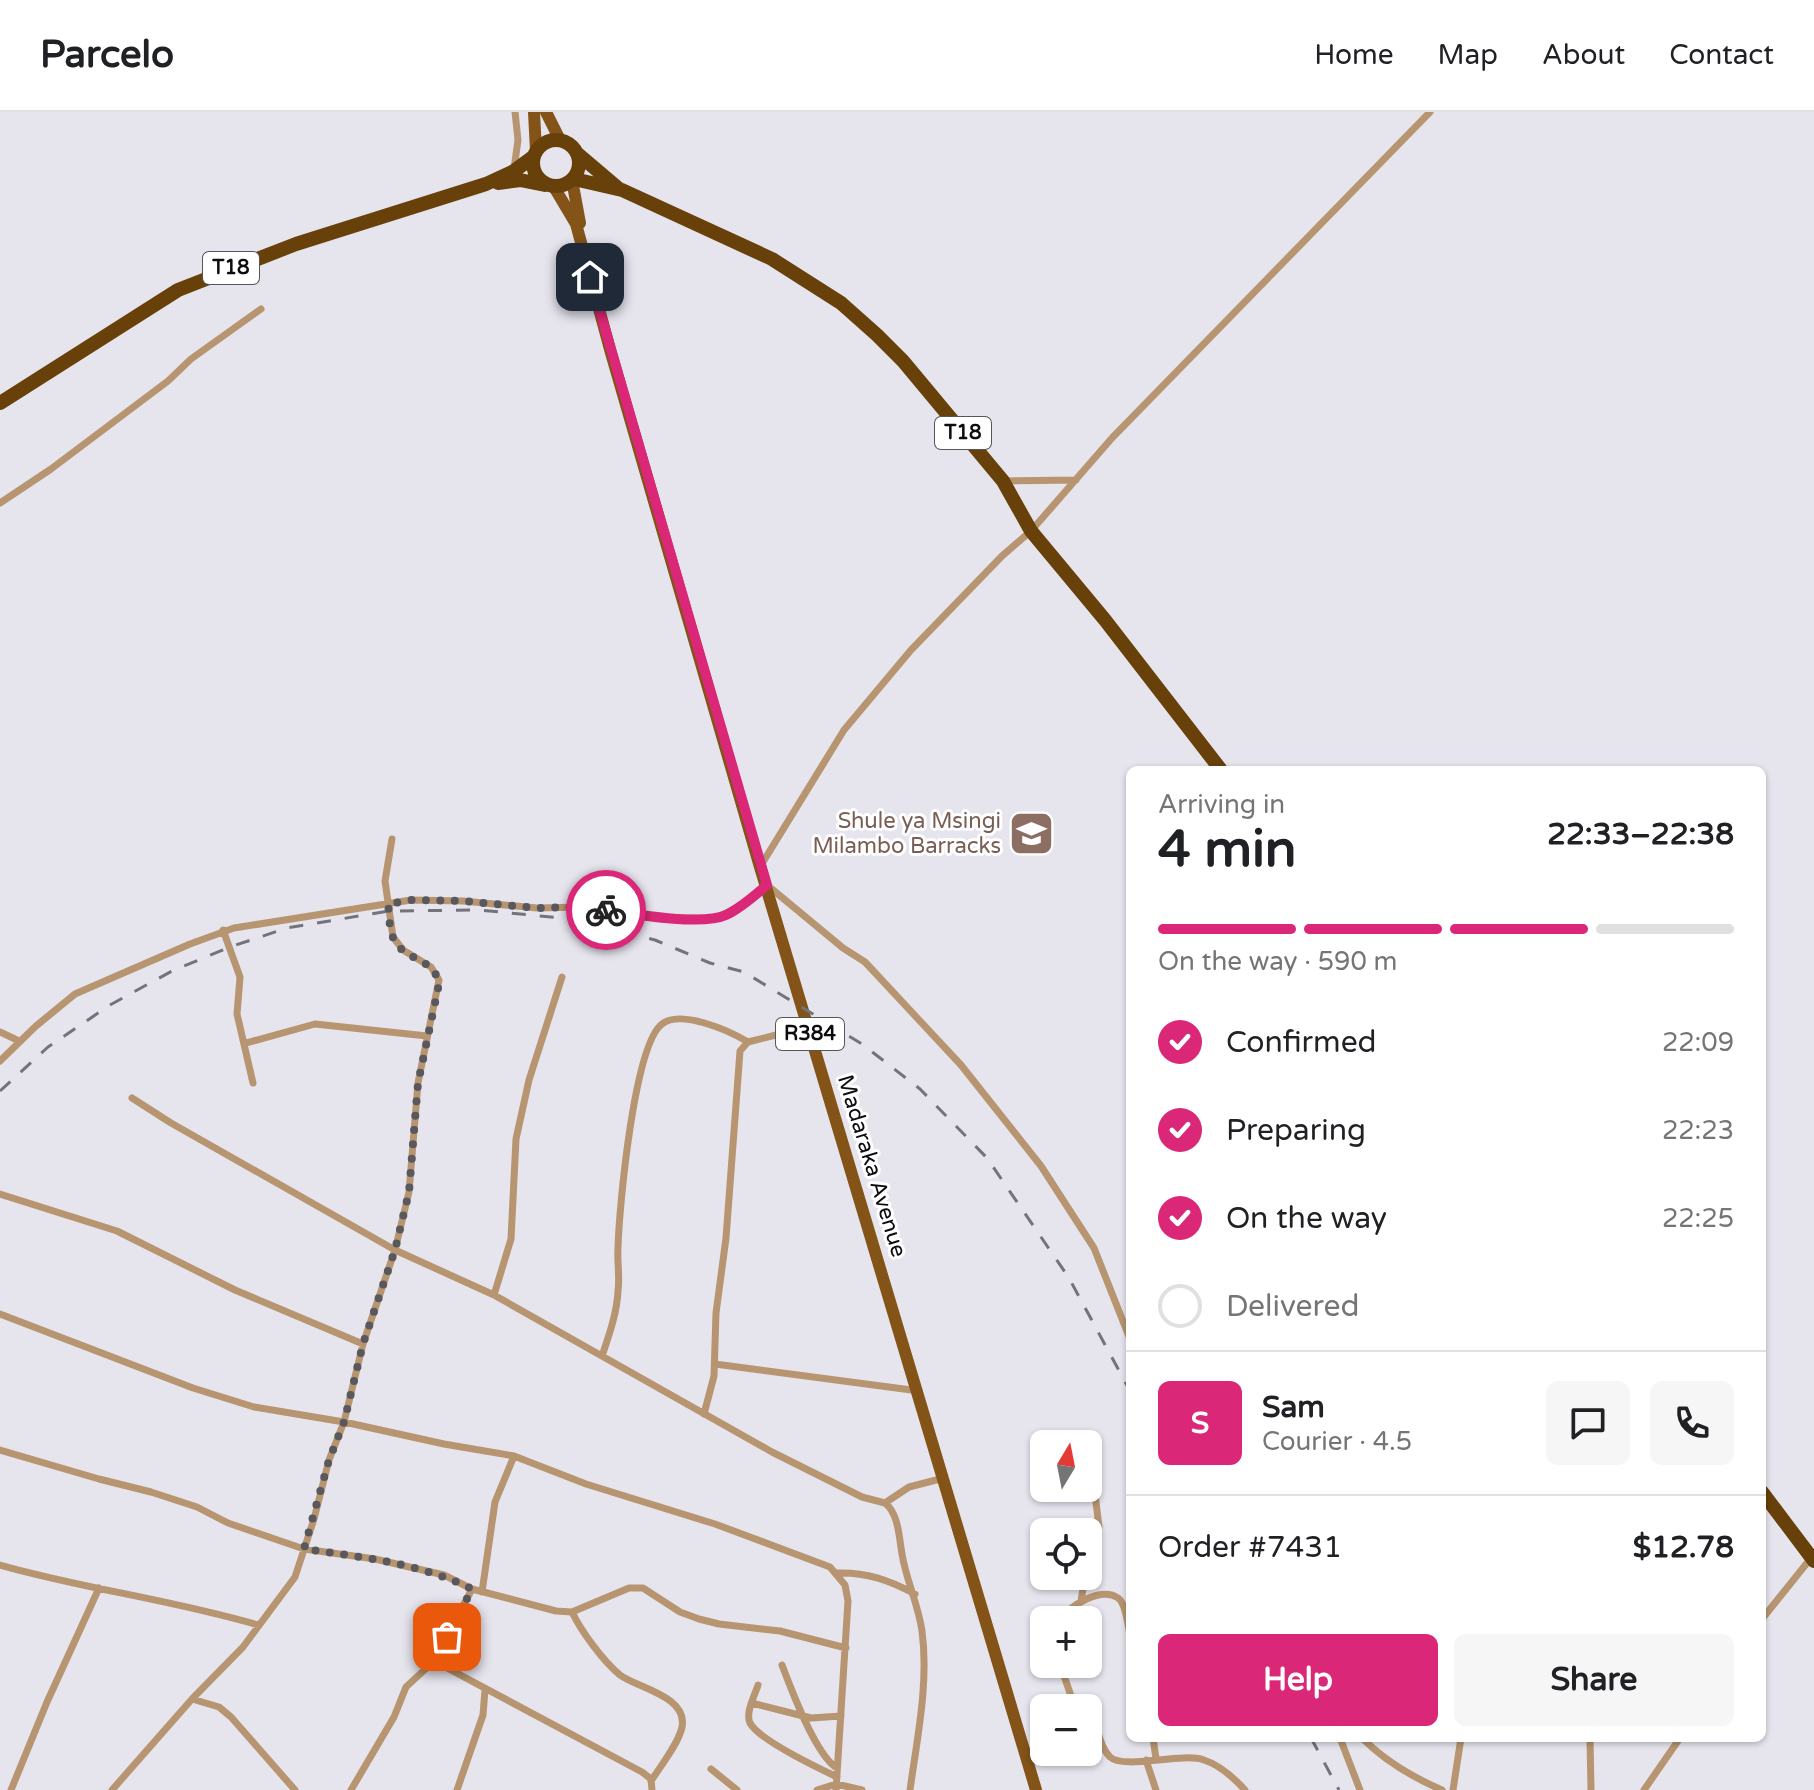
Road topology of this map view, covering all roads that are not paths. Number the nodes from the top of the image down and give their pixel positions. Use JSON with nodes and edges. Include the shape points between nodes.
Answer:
{"nodes":[{"id":1,"x":515,"y":112,"type":"edge"},
{"id":2,"x":534,"y":112,"type":"edge"},
{"id":3,"x":546,"y":112,"type":"edge"},
{"id":4,"x":1430,"y":112,"type":"edge"},
{"id":5,"x":560,"y":140,"type":"junction"},
{"id":6,"x":534,"y":154,"type":"junction"},
{"id":7,"x":578,"y":154,"type":"junction"},
{"id":8,"x":514,"y":171,"type":"junction"},
{"id":9,"x":573,"y":180,"type":"junction"},
{"id":10,"x":486,"y":184,"type":"junction"},
{"id":11,"x":552,"y":186,"type":"junction"},
{"id":12,"x":622,"y":190,"type":"junction"},
{"id":13,"x":590,"y":277,"type":"junction"},
{"id":14,"x":261,"y":309,"type":"dead end"},
{"id":15,"x":0,"y":403,"type":"edge"},
{"id":16,"x":1076,"y":480,"type":"junction"},
{"id":17,"x":1003,"y":481,"type":"junction"},
{"id":18,"x":0,"y":503,"type":"edge"},
{"id":19,"x":1031,"y":531,"type":"junction"},
{"id":20,"x":1218,"y":766,"type":"edge"},
{"id":21,"x":392,"y":839,"type":"dead end"},
{"id":22,"x":760,"y":867,"type":"junction"},
{"id":23,"x":767,"y":885,"type":"junction"},
{"id":24,"x":388,"y":904,"type":"junction"},
{"id":25,"x":223,"y":930,"type":"junction"},
{"id":26,"x":562,"y":977,"type":"dead end"},
{"id":27,"x":806,"y":1021,"type":"junction"},
{"id":28,"x":0,"y":1032,"type":"edge"},
{"id":29,"x":427,"y":1036,"type":"junction"},
{"id":30,"x":19,"y":1041,"type":"junction"},
{"id":31,"x":748,"y":1042,"type":"junction"},
{"id":32,"x":246,"y":1043,"type":"junction"},
{"id":33,"x":0,"y":1061,"type":"edge"},
{"id":34,"x":253,"y":1083,"type":"dead end"},
{"id":35,"x":132,"y":1098,"type":"dead end"},
{"id":36,"x":0,"y":1194,"type":"edge"},
{"id":37,"x":395,"y":1250,"type":"junction"},
{"id":38,"x":494,"y":1295,"type":"junction"},
{"id":39,"x":0,"y":1314,"type":"edge"},
{"id":40,"x":1126,"y":1324,"type":"edge"},
{"id":41,"x":363,"y":1344,"type":"junction"},
{"id":42,"x":602,"y":1356,"type":"junction"},
{"id":43,"x":715,"y":1364,"type":"junction"},
{"id":44,"x":919,"y":1391,"type":"junction"},
{"id":45,"x":704,"y":1414,"type":"junction"},
{"id":46,"x":344,"y":1422,"type":"junction"},
{"id":47,"x":0,"y":1450,"type":"edge"},
{"id":48,"x":514,"y":1456,"type":"junction"},
{"id":49,"x":944,"y":1478,"type":"junction"},
{"id":50,"x":1766,"y":1497,"type":"edge"},
{"id":51,"x":885,"y":1503,"type":"junction"},
{"id":52,"x":304,"y":1549,"type":"junction"},
{"id":53,"x":1813,"y":1560,"type":"edge"},
{"id":54,"x":0,"y":1565,"type":"edge"},
{"id":55,"x":837,"y":1573,"type":"junction"},
{"id":56,"x":99,"y":1588,"type":"junction"},
{"id":57,"x":472,"y":1589,"type":"junction"},
{"id":58,"x":1083,"y":1590,"type":"edge"},
{"id":59,"x":482,"y":1592,"type":"junction"},
{"id":60,"x":915,"y":1594,"type":"junction"},
{"id":61,"x":1081,"y":1601,"type":"junction"},
{"id":62,"x":1074,"y":1606,"type":"edge"},
{"id":63,"x":572,"y":1612,"type":"junction"},
{"id":64,"x":1766,"y":1614,"type":"edge"},
{"id":65,"x":1126,"y":1622,"type":"edge"},
{"id":66,"x":258,"y":1625,"type":"junction"},
{"id":67,"x":846,"y":1648,"type":"junction"},
{"id":68,"x":434,"y":1661,"type":"junction"},
{"id":69,"x":782,"y":1665,"type":"dead end"},
{"id":70,"x":1065,"y":1678,"type":"edge"},
{"id":71,"x":758,"y":1685,"type":"dead end"},
{"id":72,"x":485,"y":1690,"type":"junction"},
{"id":73,"x":192,"y":1699,"type":"junction"},
{"id":74,"x":752,"y":1703,"type":"junction"},
{"id":75,"x":802,"y":1715,"type":"junction"},
{"id":76,"x":841,"y":1716,"type":"junction"},
{"id":77,"x":1154,"y":1742,"type":"edge"},
{"id":78,"x":1342,"y":1742,"type":"edge"},
{"id":79,"x":1367,"y":1742,"type":"edge"},
{"id":80,"x":1460,"y":1742,"type":"edge"},
{"id":81,"x":1590,"y":1742,"type":"edge"},
{"id":82,"x":1677,"y":1742,"type":"edge"},
{"id":83,"x":1156,"y":1759,"type":"junction"},
{"id":84,"x":1146,"y":1760,"type":"junction"},
{"id":85,"x":711,"y":1769,"type":"dead end"},
{"id":86,"x":837,"y":1780,"type":"edge"},
{"id":87,"x":652,"y":1785,"type":"edge"},
{"id":88,"x":11,"y":1790,"type":"edge"},
{"id":89,"x":112,"y":1790,"type":"edge"},
{"id":90,"x":295,"y":1790,"type":"edge"},
{"id":91,"x":351,"y":1790,"type":"edge"},
{"id":92,"x":457,"y":1790,"type":"edge"},
{"id":93,"x":737,"y":1790,"type":"edge"},
{"id":94,"x":817,"y":1790,"type":"edge"},
{"id":95,"x":862,"y":1790,"type":"edge"},
{"id":96,"x":910,"y":1790,"type":"edge"},
{"id":97,"x":1036,"y":1790,"type":"edge"},
{"id":98,"x":1156,"y":1790,"type":"edge"},
{"id":99,"x":1245,"y":1790,"type":"edge"},
{"id":100,"x":1360,"y":1790,"type":"edge"},
{"id":101,"x":1442,"y":1790,"type":"edge"},
{"id":102,"x":1453,"y":1790,"type":"edge"},
{"id":103,"x":1591,"y":1790,"type":"edge"},
{"id":104,"x":1644,"y":1790,"type":"edge"}],
"edges":[{"from":1,"to":8,"type":"street"},
{"from":2,"to":6,"type":"main road"},
{"from":3,"to":5,"type":"main road"},
{"from":4,"to":16,"type":"street"},
{"from":5,"to":6,"type":"highway","number":"T18","via":[[546,142]]},
{"from":5,"to":7,"type":"highway","number":"T18"},
{"from":6,"to":8,"type":"highway","number":"T18"},
{"from":6,"to":11,"type":"highway","via":[[534,172]]},
{"from":7,"to":9,"type":"highway","via":[[579,171]]},
{"from":7,"to":12,"type":"highway","number":"T18"},
{"from":8,"to":10,"type":"highway","number":"T18"},
{"from":9,"to":11,"type":"highway","number":"T18"},
{"from":9,"to":12,"type":"highway","number":"T18"},
{"from":9,"to":13,"type":"main road","number":"R384"},
{"from":10,"to":11,"type":"highway","number":"T18","via":[[520,180]]},
{"from":10,"to":15,"type":"highway","number":"T18","via":[[296,244],[178,290]]},
{"from":11,"to":13,"type":"main road","number":"R384","via":[[576,224]]},
{"from":12,"to":17,"type":"highway","number":"T18","via":[[772,259],[841,303],[903,361]]},
{"from":13,"to":22,"type":"main road","name":"Madaraka Avenue","number":"R384"},
{"from":14,"to":18,"type":"street"},
{"from":16,"to":17,"type":"street"},
{"from":16,"to":19,"type":"street"},
{"from":17,"to":19,"type":"highway","number":"T18"},
{"from":19,"to":20,"type":"highway","number":"T18"},
{"from":19,"to":22,"type":"street","via":[[879,686],[844,730]]},
{"from":21,"to":24,"type":"street","via":[[385,872]]},
{"from":22,"to":23,"type":"main road","name":"Madaraka Avenue","number":"R384"},
{"from":23,"to":24,"type":"street","via":[[715,919],[463,901]]},
{"from":23,"to":27,"type":"main road","name":"Madaraka Avenue","number":"R384"},
{"from":23,"to":40,"type":"street","via":[[865,962],[973,1078],[1081,1225]]},
{"from":24,"to":25,"type":"street"},
{"from":24,"to":29,"type":"street","via":[[397,945],[438,976]]},
{"from":25,"to":30,"type":"street","via":[[75,994]]},
{"from":25,"to":32,"type":"street","via":[[240,977],[237,1014]]},
{"from":26,"to":38,"type":"street","via":[[516,1139],[511,1239]]},
{"from":27,"to":31,"type":"street"},
{"from":27,"to":44,"type":"main road","name":"Madaraka Avenue","number":"R384"},
{"from":28,"to":30,"type":"street"},
{"from":29,"to":32,"type":"street","via":[[315,1024]]},
{"from":29,"to":37,"type":"street","via":[[409,1192]]},
{"from":30,"to":33,"type":"street"},
{"from":31,"to":42,"type":"street","via":[[683,1019],[663,1023],[650,1039],[620,1205],[618,1291]]},
{"from":31,"to":43,"type":"street","via":[[739,1057]]},
{"from":32,"to":34,"type":"street"},
{"from":35,"to":37,"type":"street"},
{"from":36,"to":41,"type":"street","via":[[117,1231],[235,1290]]},
{"from":37,"to":38,"type":"street"},
{"from":37,"to":41,"type":"street"},
{"from":38,"to":42,"type":"street"},
{"from":39,"to":46,"type":"street","via":[[240,1403]]},
{"from":41,"to":46,"type":"street"},
{"from":42,"to":45,"type":"street"},
{"from":43,"to":44,"type":"street"},
{"from":43,"to":45,"type":"street"},
{"from":44,"to":49,"type":"main road","name":"Madaraka Avenue","number":"R384"},
{"from":45,"to":51,"type":"street","via":[[822,1478]]},
{"from":46,"to":48,"type":"street"},
{"from":46,"to":52,"type":"street"},
{"from":47,"to":52,"type":"street","via":[[151,1492]]},
{"from":48,"to":55,"type":"street","via":[[715,1524]]},
{"from":48,"to":59,"type":"street","via":[[497,1494]]},
{"from":49,"to":51,"type":"street","via":[[909,1487]]},
{"from":49,"to":97,"type":"main road","name":"Madaraka Avenue","number":"R384"},
{"from":50,"to":53,"type":"highway"},
{"from":51,"to":60,"type":"street","via":[[894,1513]]},
{"from":52,"to":57,"type":"street","via":[[444,1575]]},
{"from":52,"to":66,"type":"street","via":[[295,1577]]},
{"from":53,"to":64,"type":"street"},
{"from":54,"to":56,"type":"street"},
{"from":55,"to":60,"type":"street","via":[[879,1577]]},
{"from":55,"to":67,"type":"street","via":[[848,1601]]},
{"from":56,"to":66,"type":"street"},
{"from":56,"to":88,"type":"street"},
{"from":57,"to":59,"type":"street"},
{"from":57,"to":68,"type":"street"},
{"from":58,"to":61,"type":"street"},
{"from":59,"to":63,"type":"street"},
{"from":60,"to":96,"type":"street","via":[[923,1664]]},
{"from":61,"to":62,"type":"street"},
{"from":61,"to":65,"type":"street","via":[[1104,1595],[1119,1598]]},
{"from":63,"to":67,"type":"street","via":[[629,1588],[643,1588],[699,1619]]},
{"from":63,"to":87,"type":"street","via":[[620,1675],[666,1698],[681,1717],[681,1730]]},
{"from":66,"to":73,"type":"street"},
{"from":67,"to":76,"type":"street"},
{"from":68,"to":72,"type":"street"},
{"from":68,"to":91,"type":"street","via":[[406,1687]]},
{"from":69,"to":75,"type":"street"},
{"from":70,"to":84,"type":"street","via":[[1071,1696],[1091,1710],[1109,1756],[1117,1761]]},
{"from":71,"to":74,"type":"street"},
{"from":72,"to":87,"type":"street","via":[[642,1772]]},
{"from":72,"to":92,"type":"street","via":[[483,1715]]},
{"from":73,"to":89,"type":"street"},
{"from":73,"to":90,"type":"street","via":[[219,1707],[231,1717]]},
{"from":74,"to":75,"type":"street"},
{"from":74,"to":86,"type":"street","via":[[750,1722],[763,1736]]},
{"from":75,"to":76,"type":"street"},
{"from":75,"to":86,"type":"street"},
{"from":76,"to":86,"type":"street"},
{"from":77,"to":83,"type":"street"},
{"from":78,"to":100,"type":"street"},
{"from":79,"to":101,"type":"street","via":[[1411,1776]]},
{"from":80,"to":102,"type":"street"},
{"from":81,"to":103,"type":"street"},
{"from":82,"to":104,"type":"street"},
{"from":83,"to":84,"type":"street"},
{"from":83,"to":99,"type":"street","via":[[1204,1760]]},
{"from":84,"to":98,"type":"street"},
{"from":85,"to":93,"type":"street"},
{"from":86,"to":94,"type":"street"},
{"from":86,"to":95,"type":"street"}]}
